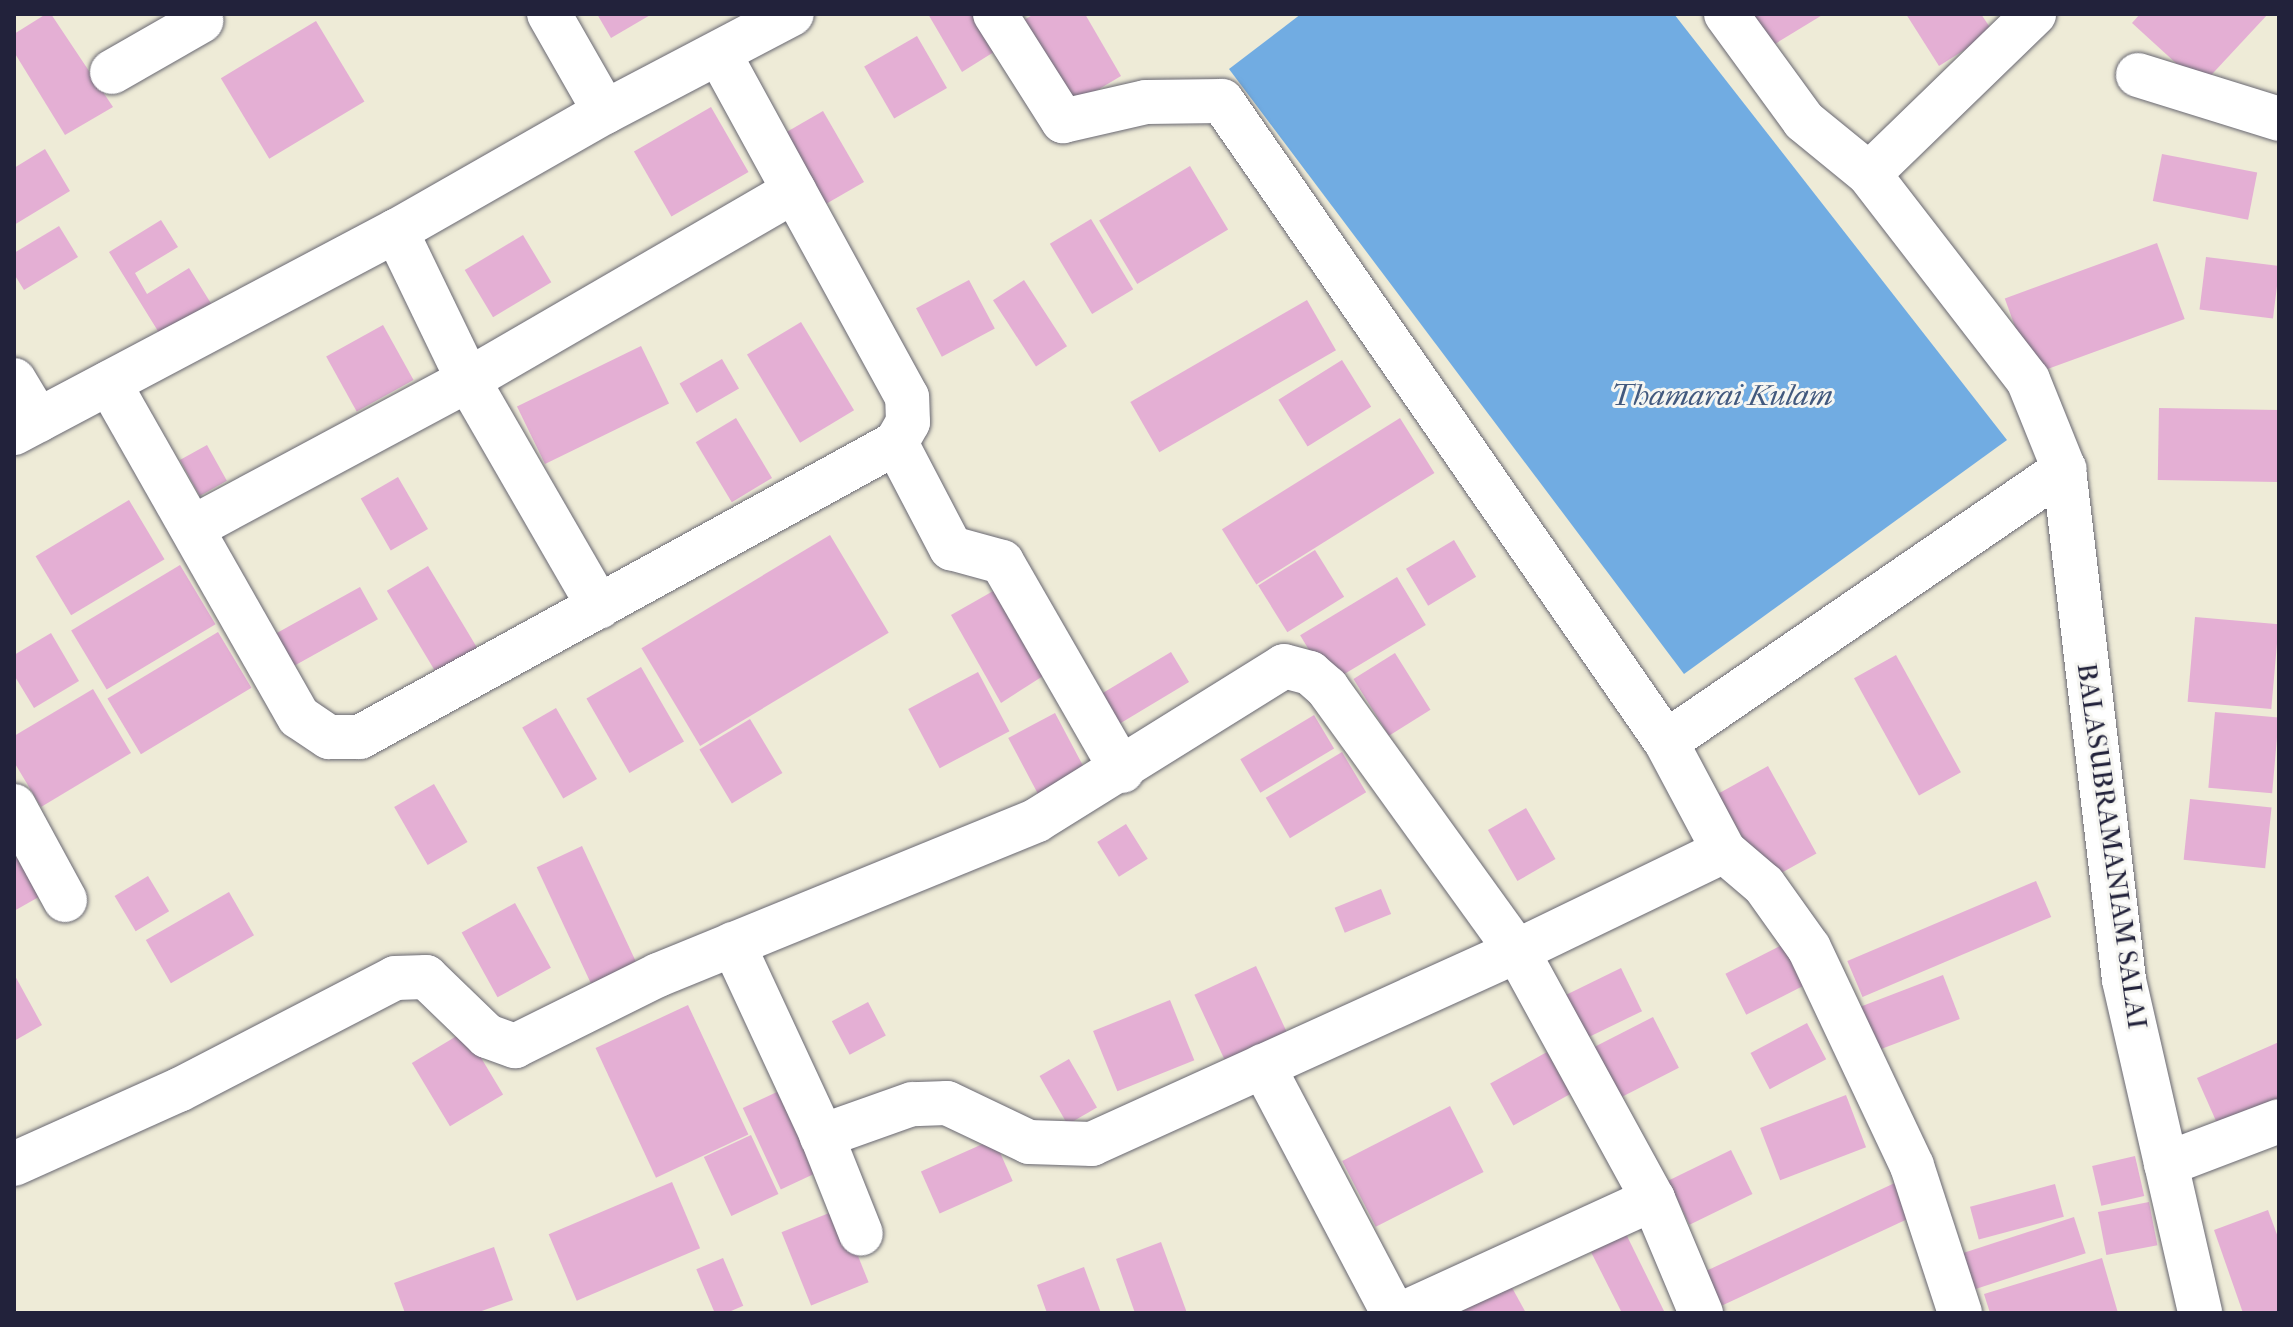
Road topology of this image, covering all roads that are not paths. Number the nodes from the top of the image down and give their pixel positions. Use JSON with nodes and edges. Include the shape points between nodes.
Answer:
{"nodes":[{"id":1,"x":549,"y":14,"type":"edge"},
{"id":2,"x":792,"y":14,"type":"edge"},
{"id":3,"x":995,"y":14,"type":"edge"},
{"id":4,"x":1726,"y":14,"type":"edge"},
{"id":5,"x":2034,"y":14,"type":"edge"},
{"id":6,"x":203,"y":16,"type":"edge"},
{"id":7,"x":720,"y":55,"type":"junction"},
{"id":8,"x":112,"y":72,"type":"dead end"},
{"id":9,"x":2138,"y":75,"type":"dead end"},
{"id":10,"x":605,"y":112,"type":"junction"},
{"id":11,"x":2279,"y":119,"type":"edge"},
{"id":12,"x":1869,"y":174,"type":"junction"},
{"id":13,"x":794,"y":191,"type":"junction"},
{"id":14,"x":396,"y":231,"type":"junction"},
{"id":15,"x":14,"y":380,"type":"edge"},
{"id":16,"x":468,"y":380,"type":"junction"},
{"id":17,"x":109,"y":383,"type":"junction"},
{"id":18,"x":26,"y":427,"type":"edge"},
{"id":19,"x":896,"y":443,"type":"junction"},
{"id":20,"x":2064,"y":469,"type":"junction"},
{"id":21,"x":192,"y":528,"type":"junction"},
{"id":22,"x":599,"y":607,"type":"junction"},
{"id":23,"x":1666,"y":742,"type":"junction"},
{"id":24,"x":1122,"y":771,"type":"junction"},
{"id":25,"x":14,"y":806,"type":"edge"},
{"id":26,"x":1724,"y":851,"type":"junction"},
{"id":27,"x":65,"y":900,"type":"dead end"},
{"id":28,"x":733,"y":944,"type":"junction"},
{"id":29,"x":1517,"y":951,"type":"junction"},
{"id":30,"x":1263,"y":1066,"type":"junction"},
{"id":31,"x":2279,"y":1121,"type":"edge"},
{"id":32,"x":822,"y":1136,"type":"junction"},
{"id":33,"x":14,"y":1164,"type":"edge"},
{"id":34,"x":2166,"y":1164,"type":"junction"},
{"id":35,"x":1653,"y":1199,"type":"junction"},
{"id":36,"x":861,"y":1234,"type":"dead end"},
{"id":37,"x":1393,"y":1313,"type":"edge"},
{"id":38,"x":1404,"y":1313,"type":"edge"},
{"id":39,"x":1701,"y":1313,"type":"edge"},
{"id":40,"x":1960,"y":1313,"type":"edge"},
{"id":41,"x":2200,"y":1313,"type":"edge"}],
"edges":[{"from":1,"to":10,"type":"street"},
{"from":2,"to":7,"type":"street"},
{"from":3,"to":23,"type":"street","via":[[1063,121],[1146,102],[1222,101]]},
{"from":4,"to":12,"type":"street","name":"BALASUBRAMANIAM SALAI","via":[[1804,121]]},
{"from":5,"to":12,"type":"street"},
{"from":6,"to":8,"type":"street"},
{"from":7,"to":10,"type":"street"},
{"from":7,"to":13,"type":"street"},
{"from":9,"to":11,"type":"street"},
{"from":10,"to":14,"type":"street"},
{"from":12,"to":20,"type":"street","name":"BALASUBRAMANIAM SALAI","via":[[2028,380]]},
{"from":13,"to":16,"type":"street"},
{"from":13,"to":19,"type":"street","via":[[907,397],[908,422]]},
{"from":14,"to":16,"type":"street"},
{"from":14,"to":17,"type":"street"},
{"from":15,"to":18,"type":"street"},
{"from":16,"to":21,"type":"street"},
{"from":16,"to":22,"type":"street"},
{"from":17,"to":18,"type":"street"},
{"from":17,"to":21,"type":"street"},
{"from":19,"to":22,"type":"street"},
{"from":19,"to":24,"type":"street","via":[[951,548],[1002,562]]},
{"from":20,"to":23,"type":"street"},
{"from":20,"to":34,"type":"street","name":"BALASUBRAMANIAM SALAI","via":[[2124,980]]},
{"from":21,"to":22,"type":"street","via":[[299,717],[329,737],[360,737]]},
{"from":23,"to":26,"type":"street"},
{"from":24,"to":28,"type":"street","via":[[1037,820]]},
{"from":24,"to":29,"type":"street","via":[[1284,666],[1310,673],[1327,688]]},
{"from":25,"to":27,"type":"street"},
{"from":26,"to":29,"type":"street"},
{"from":26,"to":40,"type":"street","via":[[1764,885],[1809,948],[1912,1166]]},
{"from":28,"to":32,"type":"street"},
{"from":28,"to":33,"type":"street","via":[[515,1046],[487,1036],[426,977],[395,978],[179,1090]]},
{"from":29,"to":30,"type":"street"},
{"from":29,"to":35,"type":"street"},
{"from":30,"to":32,"type":"street","via":[[1092,1144],[1029,1142],[947,1103],[912,1104]]},
{"from":30,"to":37,"type":"street"},
{"from":31,"to":34,"type":"street"},
{"from":32,"to":36,"type":"street"},
{"from":34,"to":41,"type":"street","name":"BALASUBRAMANIAM SALAI"},
{"from":35,"to":38,"type":"street"},
{"from":35,"to":39,"type":"street"}]}
